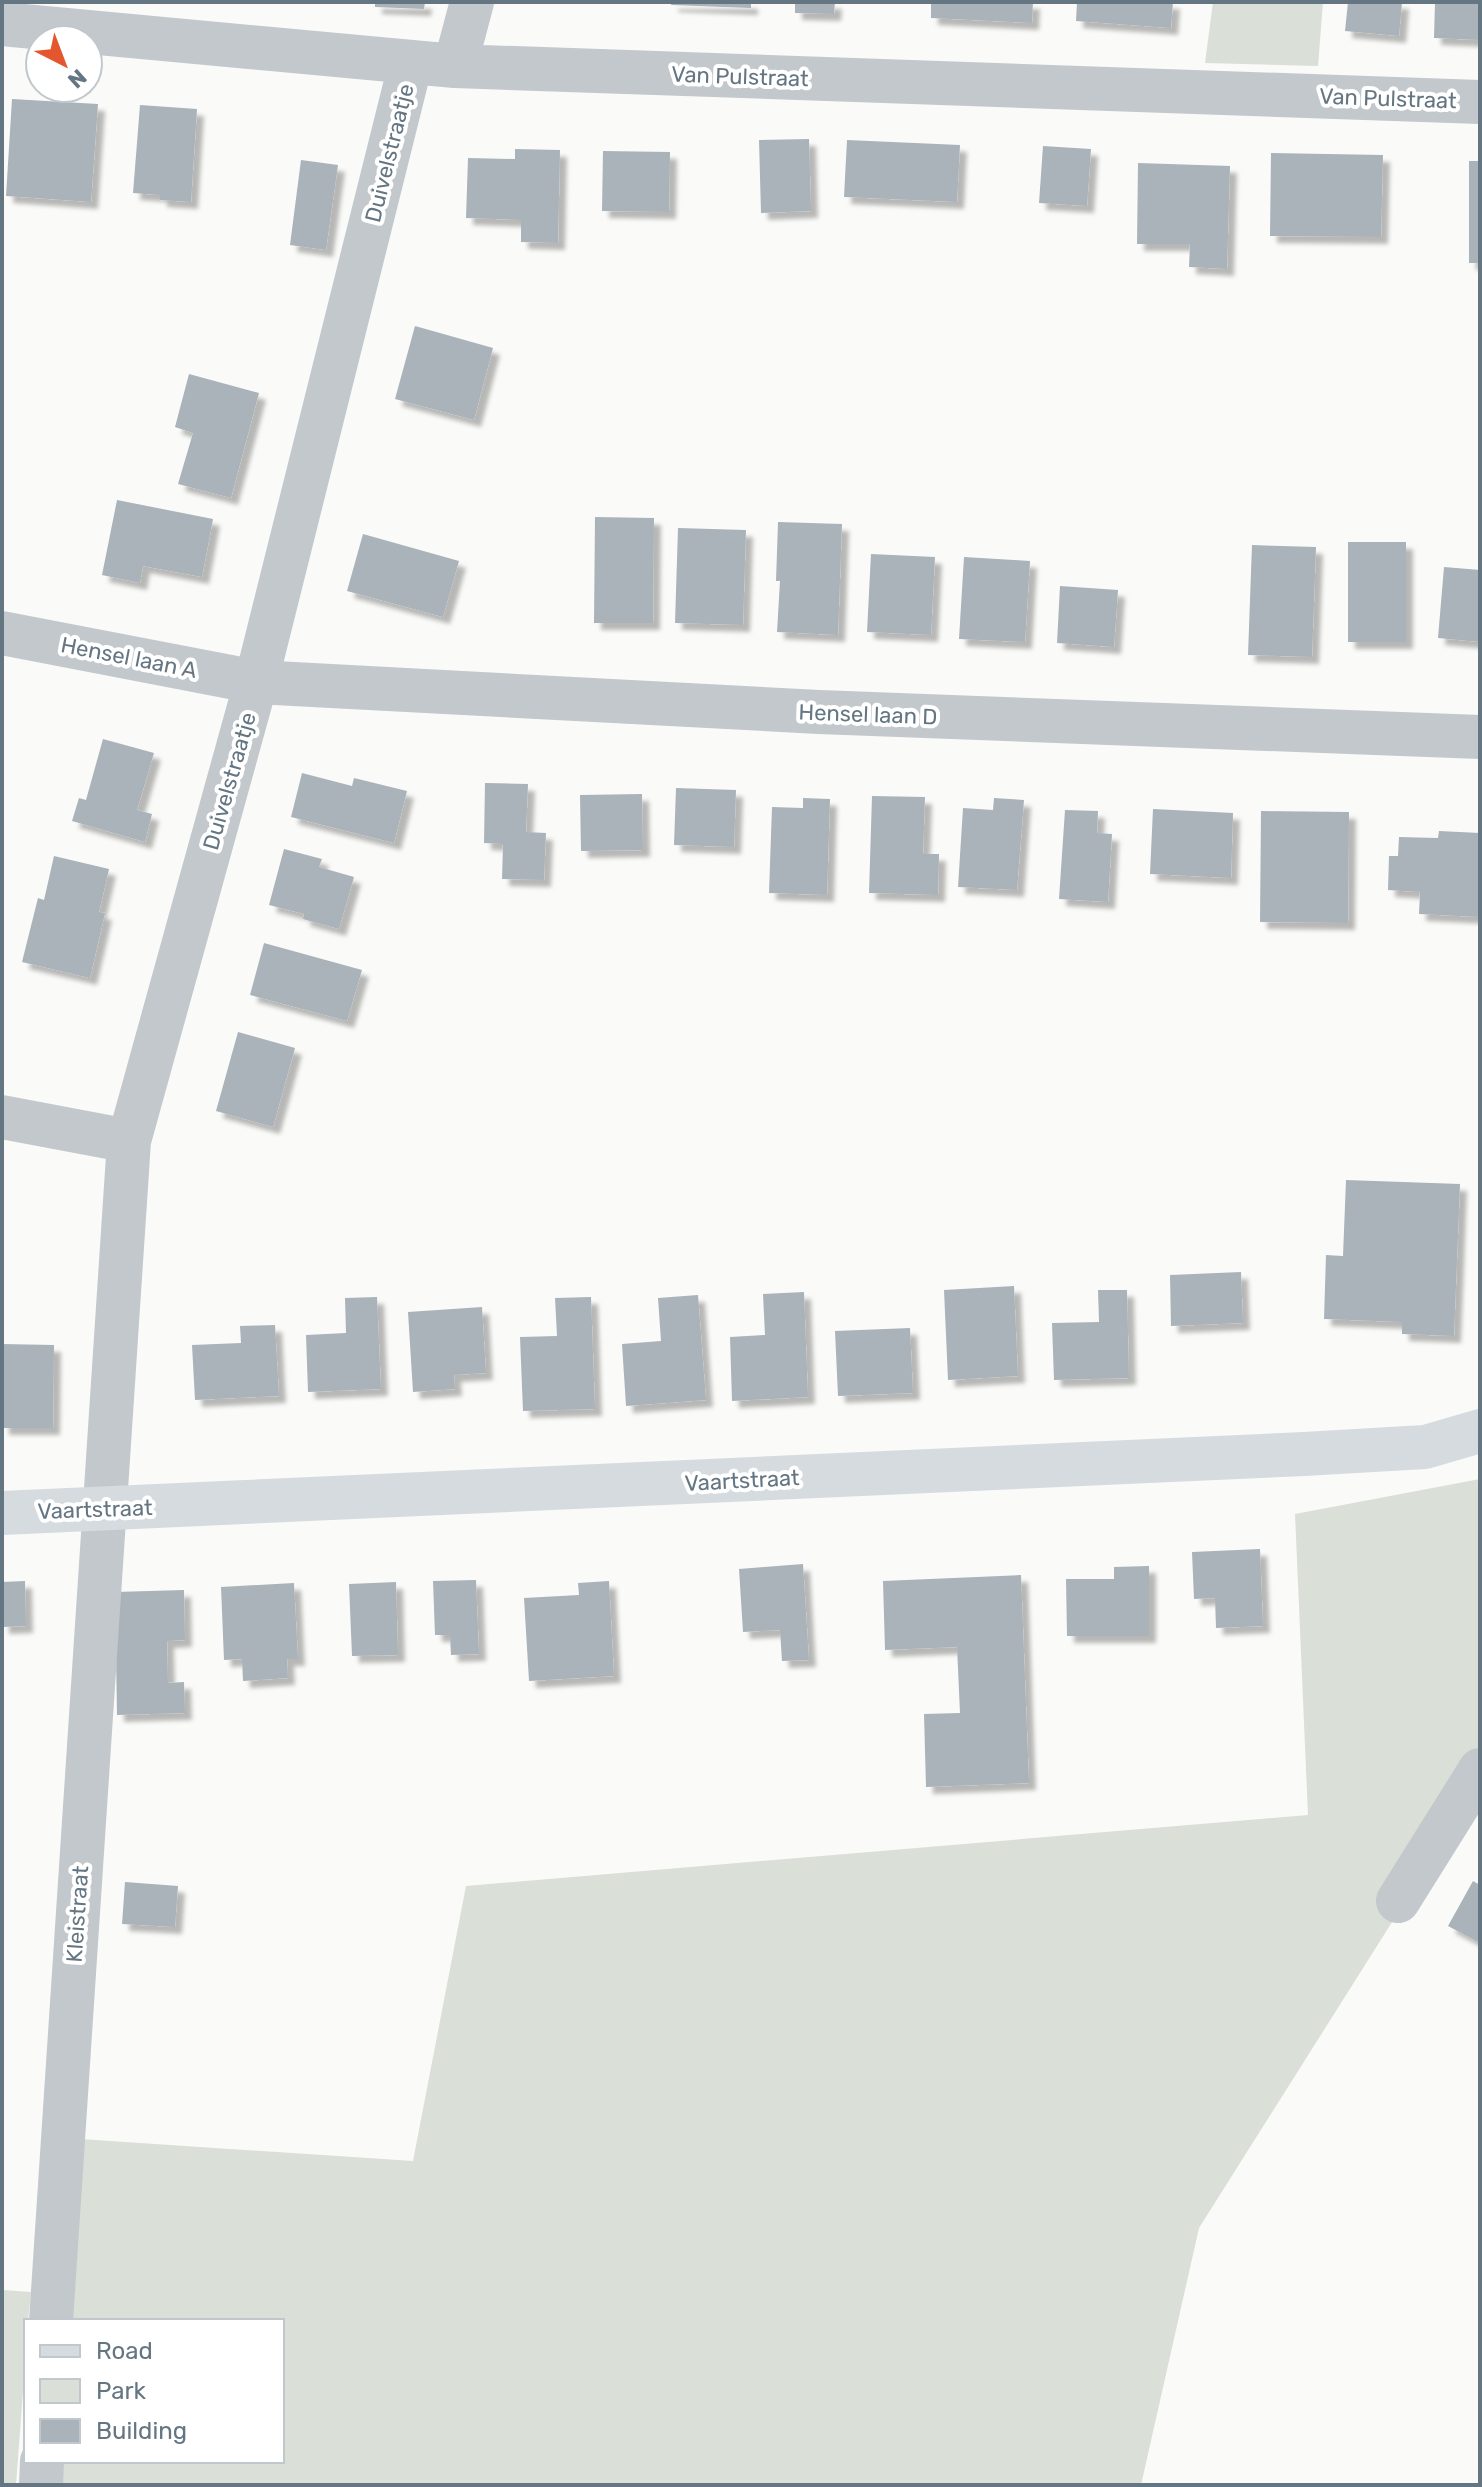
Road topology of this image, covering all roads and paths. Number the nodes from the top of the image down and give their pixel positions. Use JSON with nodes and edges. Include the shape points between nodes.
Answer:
{"nodes":[{"id":1,"x":472,"y":2,"type":"edge"},
{"id":2,"x":2,"y":24,"type":"edge"},
{"id":3,"x":411,"y":62,"type":"junction"},
{"id":4,"x":455,"y":66,"type":"junction"},
{"id":5,"x":1480,"y":102,"type":"edge"},
{"id":6,"x":2,"y":633,"type":"edge"},
{"id":7,"x":256,"y":682,"type":"junction"},
{"id":8,"x":1480,"y":737,"type":"edge"},
{"id":9,"x":2,"y":1117,"type":"edge"},
{"id":10,"x":129,"y":1141,"type":"junction"},
{"id":11,"x":1480,"y":1431,"type":"edge"},
{"id":12,"x":103,"y":1508,"type":"junction"},
{"id":13,"x":2,"y":1513,"type":"edge"},
{"id":14,"x":1480,"y":1770,"type":"edge"},
{"id":15,"x":1398,"y":1901,"type":"dead end"},
{"id":16,"x":51,"y":2319,"type":"edge"},
{"id":17,"x":42,"y":2463,"type":"edge"},
{"id":18,"x":41,"y":2485,"type":"edge"}],
"edges":[{"from":1,"to":4,"type":"street"},
{"from":2,"to":3,"type":"street","name":"Van Pulstraat"},
{"from":3,"to":4,"type":"street","name":"Van Pulstraat"},
{"from":3,"to":7,"type":"street","name":"Duivelstraatje"},
{"from":4,"to":5,"type":"street","name":"Van Pulstraat"},
{"from":6,"to":7,"type":"street","name":"Hensel laan A"},
{"from":7,"to":8,"type":"street","name":"Hensel laan D","via":[[819,712]]},
{"from":7,"to":10,"type":"street","name":"Duivelstraatje"},
{"from":9,"to":10,"type":"street"},
{"from":10,"to":12,"type":"street","name":"Duivelstraatje"},
{"from":11,"to":12,"type":"main road","name":"Vaartstraat","via":[[1425,1447],[1319,1453]]},
{"from":12,"to":13,"type":"main road","name":"Vaartstraat"},
{"from":12,"to":16,"type":"street","name":"Kleistraat"},
{"from":14,"to":15,"type":"street"},
{"from":17,"to":18,"type":"street"}]}
